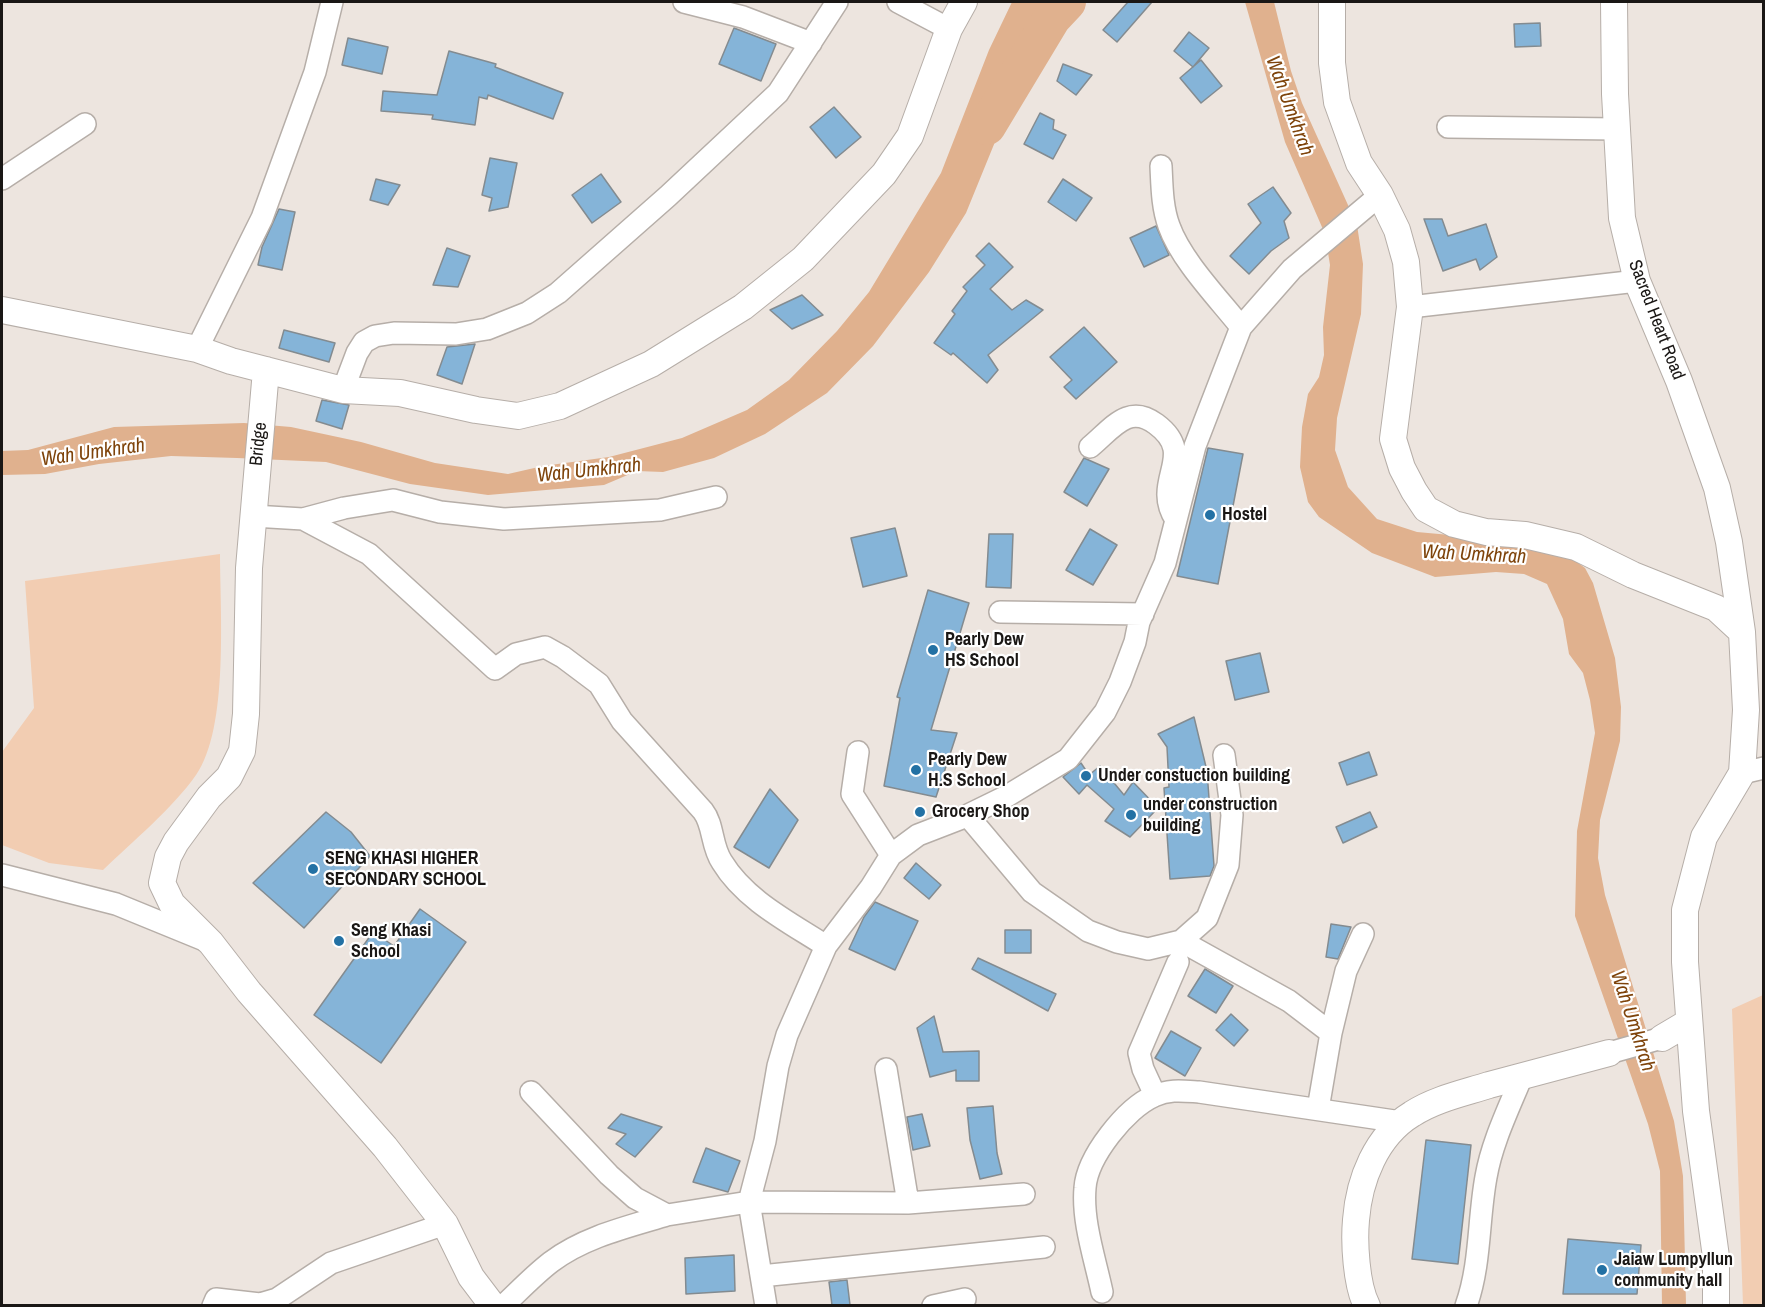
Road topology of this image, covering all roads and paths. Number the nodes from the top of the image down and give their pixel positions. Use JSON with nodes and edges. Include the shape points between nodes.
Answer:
{"nodes":[{"id":1,"x":332,"y":2,"type":"edge"},
{"id":2,"x":684,"y":2,"type":"edge"},
{"id":3,"x":837,"y":2,"type":"edge"},
{"id":4,"x":898,"y":2,"type":"edge"},
{"id":5,"x":964,"y":2,"type":"edge"},
{"id":6,"x":1332,"y":2,"type":"edge"},
{"id":7,"x":1614,"y":2,"type":"edge"},
{"id":8,"x":949,"y":29,"type":"junction"},
{"id":9,"x":811,"y":43,"type":"junction"},
{"id":10,"x":85,"y":124,"type":"dead end"},
{"id":11,"x":1448,"y":128,"type":"dead end"},
{"id":12,"x":1617,"y":129,"type":"junction"},
{"id":13,"x":1161,"y":166,"type":"dead end"},
{"id":14,"x":2,"y":179,"type":"edge"},
{"id":15,"x":1380,"y":195,"type":"junction"},
{"id":16,"x":1637,"y":281,"type":"junction"},
{"id":17,"x":1410,"y":307,"type":"junction"},
{"id":18,"x":2,"y":310,"type":"edge"},
{"id":19,"x":1241,"y":327,"type":"junction"},
{"id":20,"x":197,"y":349,"type":"junction"},
{"id":21,"x":266,"y":370,"type":"junction"},
{"id":22,"x":343,"y":390,"type":"junction"},
{"id":23,"x":1090,"y":447,"type":"dead end"},
{"id":24,"x":716,"y":497,"type":"dead end"},
{"id":25,"x":253,"y":516,"type":"junction"},
{"id":26,"x":303,"y":519,"type":"junction"},
{"id":27,"x":1176,"y":520,"type":"junction"},
{"id":28,"x":1000,"y":612,"type":"dead end"},
{"id":29,"x":1143,"y":614,"type":"junction"},
{"id":30,"x":1742,"y":632,"type":"junction"},
{"id":31,"x":858,"y":752,"type":"dead end"},
{"id":32,"x":1224,"y":755,"type":"dead end"},
{"id":33,"x":1753,"y":771,"type":"edge"},
{"id":34,"x":968,"y":816,"type":"junction"},
{"id":35,"x":891,"y":855,"type":"junction"},
{"id":36,"x":2,"y":875,"type":"edge"},
{"id":37,"x":1363,"y":934,"type":"dead end"},
{"id":38,"x":1181,"y":940,"type":"junction"},
{"id":39,"x":211,"y":943,"type":"junction"},
{"id":40,"x":826,"y":946,"type":"junction"},
{"id":41,"x":1178,"y":962,"type":"dead end"},
{"id":42,"x":1689,"y":1022,"type":"junction"},
{"id":43,"x":1331,"y":1033,"type":"junction"},
{"id":44,"x":1662,"y":1038,"type":"joint"},
{"id":45,"x":1609,"y":1053,"type":"joint"},
{"id":46,"x":886,"y":1070,"type":"dead end"},
{"id":47,"x":1522,"y":1076,"type":"junction"},
{"id":48,"x":531,"y":1092,"type":"dead end"},
{"id":49,"x":1155,"y":1095,"type":"junction"},
{"id":50,"x":1318,"y":1109,"type":"junction"},
{"id":51,"x":1401,"y":1122,"type":"junction"},
{"id":52,"x":1024,"y":1194,"type":"dead end"},
{"id":53,"x":749,"y":1202,"type":"junction"},
{"id":54,"x":908,"y":1203,"type":"junction"},
{"id":55,"x":667,"y":1215,"type":"junction"},
{"id":56,"x":445,"y":1224,"type":"junction"},
{"id":57,"x":1044,"y":1247,"type":"dead end"},
{"id":58,"x":761,"y":1276,"type":"junction"},
{"id":59,"x":1102,"y":1292,"type":"dead end"},
{"id":60,"x":965,"y":1299,"type":"dead end"},
{"id":61,"x":214,"y":1302,"type":"edge"},
{"id":62,"x":493,"y":1305,"type":"edge"},
{"id":63,"x":502,"y":1305,"type":"edge"},
{"id":64,"x":766,"y":1305,"type":"edge"},
{"id":65,"x":933,"y":1305,"type":"edge"},
{"id":66,"x":1367,"y":1305,"type":"edge"},
{"id":67,"x":1466,"y":1305,"type":"edge"},
{"id":68,"x":1716,"y":1305,"type":"edge"}],
"edges":[{"from":1,"to":20,"type":"street","via":[[315,72],[262,218]]},
{"from":2,"to":9,"type":"street","via":[[743,17]]},
{"from":3,"to":9,"type":"street"},
{"from":4,"to":8,"type":"street"},
{"from":5,"to":8,"type":"street"},
{"from":6,"to":15,"type":"street","via":[[1332,63],[1337,102],[1359,163]]},
{"from":7,"to":12,"type":"street","name":"Sacred Heart Road"},
{"from":8,"to":22,"type":"street","via":[[910,136],[884,174],[803,259],[743,307],[651,364],[560,406],[518,416],[400,393]]},
{"from":9,"to":22,"type":"street","via":[[778,93],[558,293],[527,313],[487,329],[456,334],[375,336],[360,348]]},
{"from":10,"to":14,"type":"street"},
{"from":11,"to":12,"type":"street"},
{"from":12,"to":16,"type":"street","name":"Sacred Heart Road","via":[[1622,218]]},
{"from":13,"to":19,"type":"street","via":[[1169,226],[1180,248]]},
{"from":15,"to":17,"type":"street","via":[[1397,230],[1406,262]]},
{"from":15,"to":19,"type":"street","via":[[1292,269]]},
{"from":16,"to":17,"type":"street"},
{"from":16,"to":30,"type":"street","name":"Sacred Heart Road","via":[[1717,488]]},
{"from":17,"to":30,"type":"street","via":[[1393,439],[1402,468],[1426,509],[1454,524],[1576,547],[1716,608]]},
{"from":18,"to":20,"type":"street"},
{"from":19,"to":27,"type":"street","via":[[1195,446]]},
{"from":20,"to":21,"type":"street"},
{"from":21,"to":22,"type":"street"},
{"from":21,"to":25,"type":"street","name":"Bridge"},
{"from":23,"to":27,"type":"street","via":[[1135,414],[1144,415],[1170,434],[1176,452],[1166,500]]},
{"from":24,"to":26,"type":"street","via":[[660,510],[504,519],[440,512],[393,500]]},
{"from":25,"to":26,"type":"street"},
{"from":25,"to":39,"type":"street","name":"Bridge","via":[[242,751],[229,777],[176,842],[163,872],[162,883],[172,904]]},
{"from":26,"to":40,"type":"street","via":[[369,555],[495,669],[516,654],[545,647],[599,684],[622,721],[710,820],[710,832],[721,862],[753,898]]},
{"from":27,"to":29,"type":"street","via":[[1165,563]]},
{"from":28,"to":29,"type":"street"},
{"from":29,"to":34,"type":"street","via":[[1105,712],[1068,759]]},
{"from":30,"to":33,"type":"street","name":"Sacred Heart Road"},
{"from":31,"to":35,"type":"street","via":[[852,794]]},
{"from":32,"to":38,"type":"street","via":[[1232,815],[1228,865],[1207,918]]},
{"from":33,"to":42,"type":"street","via":[[1704,837],[1685,910]]},
{"from":34,"to":35,"type":"street","via":[[918,835]]},
{"from":34,"to":38,"type":"street","via":[[1032,892],[1088,931],[1148,949]]},
{"from":35,"to":40,"type":"street"},
{"from":36,"to":39,"type":"street","via":[[116,904]]},
{"from":37,"to":43,"type":"street","via":[[1346,971]]},
{"from":38,"to":43,"type":"street","via":[[1289,1001]]},
{"from":39,"to":56,"type":"street","name":"Bridge","via":[[385,1147]]},
{"from":40,"to":53,"type":"street","via":[[781,1056]]},
{"from":41,"to":49,"type":"street","via":[[1139,1053]]},
{"from":42,"to":44,"type":"street"},
{"from":42,"to":68,"type":"street","via":[[1696,1110],[1716,1257]]},
{"from":43,"to":50,"type":"street"},
{"from":44,"to":45,"type":"street"},
{"from":45,"to":47,"type":"street"},
{"from":46,"to":54,"type":"street"},
{"from":47,"to":51,"type":"street","via":[[1442,1100]]},
{"from":47,"to":67,"type":"street","via":[[1492,1151],[1474,1281]]},
{"from":48,"to":55,"type":"street","via":[[609,1175],[635,1198]]},
{"from":49,"to":50,"type":"street","via":[[1187,1091]]},
{"from":49,"to":59,"type":"street","via":[[1137,1106],[1096,1153],[1088,1172],[1087,1214]]},
{"from":50,"to":51,"type":"street"},
{"from":51,"to":66,"type":"street","via":[[1373,1155],[1358,1200],[1358,1266]]},
{"from":52,"to":54,"type":"street"},
{"from":53,"to":54,"type":"street"},
{"from":53,"to":55,"type":"street"},
{"from":53,"to":58,"type":"street"},
{"from":55,"to":63,"type":"street","via":[[583,1244],[552,1262]]},
{"from":56,"to":61,"type":"street","via":[[331,1263],[277,1299],[260,1304]]},
{"from":56,"to":62,"type":"street","name":"Bridge","via":[[471,1277]]},
{"from":57,"to":58,"type":"street"},
{"from":58,"to":64,"type":"street"},
{"from":60,"to":65,"type":"street"}]}
